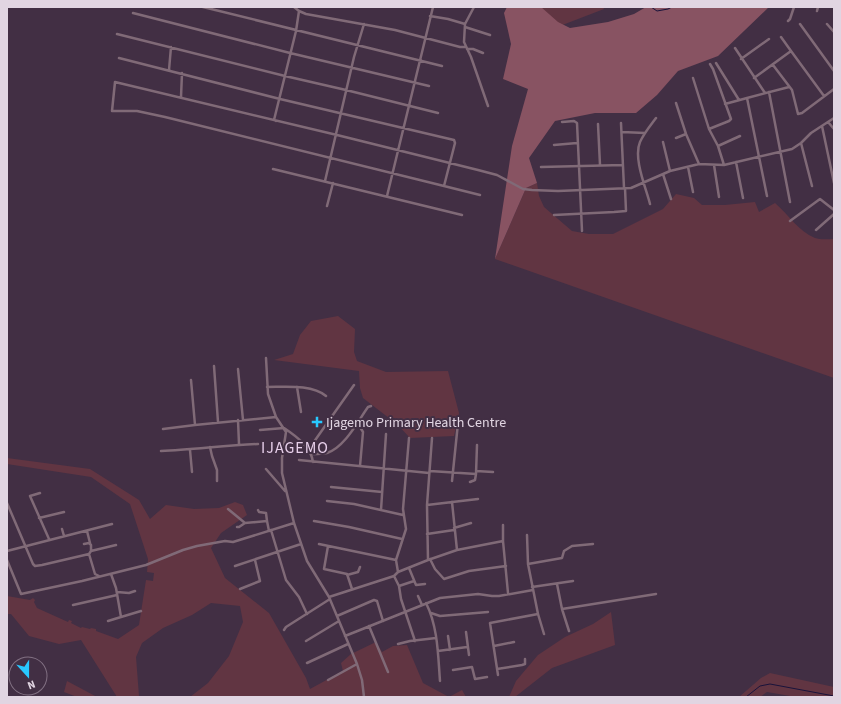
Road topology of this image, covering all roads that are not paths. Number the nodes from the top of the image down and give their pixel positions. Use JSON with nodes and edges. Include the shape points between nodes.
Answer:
{"nodes":[{"id":1,"x":202,"y":7,"type":"edge"},
{"id":2,"x":294,"y":7,"type":"edge"},
{"id":3,"x":433,"y":7,"type":"edge"},
{"id":4,"x":474,"y":7,"type":"edge"},
{"id":5,"x":794,"y":7,"type":"edge"},
{"id":6,"x":818,"y":7,"type":"edge"},
{"id":7,"x":299,"y":11,"type":"junction"},
{"id":8,"x":817,"y":11,"type":"dead end"},
{"id":9,"x":133,"y":13,"type":"dead end"},
{"id":10,"x":430,"y":16,"type":"junction"},
{"id":11,"x":788,"y":20,"type":"dead end"},
{"id":12,"x":364,"y":24,"type":"junction"},
{"id":13,"x":800,"y":24,"type":"dead end"},
{"id":14,"x":827,"y":24,"type":"dead end"},
{"id":15,"x":465,"y":26,"type":"junction"},
{"id":16,"x":296,"y":31,"type":"junction"},
{"id":17,"x":834,"y":32,"type":"edge"},
{"id":18,"x":117,"y":34,"type":"dead end"},
{"id":19,"x":490,"y":35,"type":"dead end"},
{"id":20,"x":425,"y":37,"type":"junction"},
{"id":21,"x":781,"y":37,"type":"dead end"},
{"id":22,"x":769,"y":39,"type":"dead end"},
{"id":23,"x":171,"y":46,"type":"junction"},
{"id":24,"x":358,"y":46,"type":"junction"},
{"id":25,"x":466,"y":48,"type":"junction"},
{"id":26,"x":735,"y":48,"type":"dead end"},
{"id":27,"x":791,"y":51,"type":"junction"},
{"id":28,"x":290,"y":53,"type":"junction"},
{"id":29,"x":483,"y":53,"type":"dead end"},
{"id":30,"x":119,"y":58,"type":"dead end"},
{"id":31,"x":420,"y":60,"type":"junction"},
{"id":32,"x":741,"y":60,"type":"junction"},
{"id":33,"x":716,"y":62,"type":"dead end"},
{"id":34,"x":710,"y":64,"type":"dead end"},
{"id":35,"x":773,"y":65,"type":"junction"},
{"id":36,"x":442,"y":66,"type":"dead end"},
{"id":37,"x":352,"y":68,"type":"junction"},
{"id":38,"x":169,"y":70,"type":"junction"},
{"id":39,"x":834,"y":71,"type":"edge"},
{"id":40,"x":182,"y":73,"type":"junction"},
{"id":41,"x":285,"y":76,"type":"junction"},
{"id":42,"x":693,"y":78,"type":"dead end"},
{"id":43,"x":754,"y":78,"type":"junction"},
{"id":44,"x":414,"y":83,"type":"junction"},
{"id":45,"x":429,"y":86,"type":"dead end"},
{"id":46,"x":790,"y":87,"type":"junction"},
{"id":47,"x":834,"y":89,"type":"edge"},
{"id":48,"x":346,"y":90,"type":"junction"},
{"id":49,"x":769,"y":92,"type":"junction"},
{"id":50,"x":765,"y":93,"type":"junction"},
{"id":51,"x":824,"y":96,"type":"junction"},
{"id":52,"x":181,"y":97,"type":"junction"},
{"id":53,"x":747,"y":98,"type":"junction"},
{"id":54,"x":280,"y":99,"type":"junction"},
{"id":55,"x":739,"y":100,"type":"junction"},
{"id":56,"x":676,"y":103,"type":"dead end"},
{"id":57,"x":725,"y":104,"type":"junction"},
{"id":58,"x":409,"y":105,"type":"junction"},
{"id":59,"x":488,"y":106,"type":"dead end"},
{"id":60,"x":438,"y":112,"type":"dead end"},
{"id":61,"x":342,"y":113,"type":"junction"},
{"id":62,"x":656,"y":118,"type":"dead end"},
{"id":63,"x":834,"y":118,"type":"edge"},
{"id":64,"x":562,"y":122,"type":"dead end"},
{"id":65,"x":828,"y":122,"type":"junction"},
{"id":66,"x":621,"y":123,"type":"dead end"},
{"id":67,"x":598,"y":124,"type":"dead end"},
{"id":68,"x":822,"y":126,"type":"junction"},
{"id":69,"x":301,"y":127,"type":"junction"},
{"id":70,"x":403,"y":128,"type":"junction"},
{"id":71,"x":709,"y":129,"type":"junction"},
{"id":72,"x":834,"y":129,"type":"edge"},
{"id":73,"x":622,"y":132,"type":"junction"},
{"id":74,"x":645,"y":133,"type":"junction"},
{"id":75,"x":686,"y":134,"type":"junction"},
{"id":76,"x":337,"y":135,"type":"junction"},
{"id":77,"x":740,"y":136,"type":"dead end"},
{"id":78,"x":676,"y":138,"type":"dead end"},
{"id":79,"x":664,"y":142,"type":"dead end"},
{"id":80,"x":801,"y":143,"type":"junction"},
{"id":81,"x":577,"y":144,"type":"junction"},
{"id":82,"x":554,"y":145,"type":"dead end"},
{"id":83,"x":718,"y":146,"type":"junction"},
{"id":84,"x":397,"y":150,"type":"junction"},
{"id":85,"x":781,"y":152,"type":"junction"},
{"id":86,"x":759,"y":157,"type":"junction"},
{"id":87,"x":331,"y":159,"type":"junction"},
{"id":88,"x":736,"y":162,"type":"junction"},
{"id":89,"x":450,"y":163,"type":"junction"},
{"id":90,"x":699,"y":164,"type":"junction"},
{"id":91,"x":600,"y":165,"type":"junction"},
{"id":92,"x":623,"y":165,"type":"junction"},
{"id":93,"x":714,"y":165,"type":"junction"},
{"id":94,"x":724,"y":165,"type":"junction"},
{"id":95,"x":578,"y":166,"type":"junction"},
{"id":96,"x":541,"y":167,"type":"dead end"},
{"id":97,"x":688,"y":167,"type":"junction"},
{"id":98,"x":273,"y":169,"type":"dead end"},
{"id":99,"x":670,"y":171,"type":"junction"},
{"id":100,"x":392,"y":173,"type":"junction"},
{"id":101,"x":663,"y":174,"type":"junction"},
{"id":102,"x":325,"y":181,"type":"junction"},
{"id":103,"x":834,"y":182,"type":"edge"},
{"id":104,"x":333,"y":183,"type":"junction"},
{"id":105,"x":644,"y":183,"type":"junction"},
{"id":106,"x":444,"y":186,"type":"junction"},
{"id":107,"x":812,"y":186,"type":"dead end"},
{"id":108,"x":625,"y":188,"type":"junction"},
{"id":109,"x":580,"y":190,"type":"junction"},
{"id":110,"x":693,"y":192,"type":"dead end"},
{"id":111,"x":480,"y":195,"type":"dead end"},
{"id":112,"x":387,"y":196,"type":"junction"},
{"id":113,"x":767,"y":196,"type":"dead end"},
{"id":114,"x":719,"y":197,"type":"dead end"},
{"id":115,"x":743,"y":198,"type":"dead end"},
{"id":116,"x":671,"y":199,"type":"dead end"},
{"id":117,"x":790,"y":202,"type":"dead end"},
{"id":118,"x":650,"y":204,"type":"dead end"},
{"id":119,"x":327,"y":206,"type":"dead end"},
{"id":120,"x":834,"y":210,"type":"edge"},
{"id":121,"x":581,"y":213,"type":"junction"},
{"id":122,"x":554,"y":214,"type":"dead end"},
{"id":123,"x":834,"y":214,"type":"edge"},
{"id":124,"x":462,"y":215,"type":"dead end"},
{"id":125,"x":790,"y":221,"type":"dead end"},
{"id":126,"x":816,"y":230,"type":"dead end"},
{"id":127,"x":582,"y":231,"type":"dead end"},
{"id":128,"x":266,"y":358,"type":"dead end"},
{"id":129,"x":214,"y":366,"type":"dead end"},
{"id":130,"x":238,"y":369,"type":"dead end"},
{"id":131,"x":191,"y":380,"type":"dead end"},
{"id":132,"x":354,"y":385,"type":"dead end"},
{"id":133,"x":267,"y":387,"type":"junction"},
{"id":134,"x":297,"y":387,"type":"junction"},
{"id":135,"x":326,"y":396,"type":"dead end"},
{"id":136,"x":371,"y":406,"type":"dead end"},
{"id":137,"x":301,"y":412,"type":"dead end"},
{"id":138,"x":276,"y":417,"type":"junction"},
{"id":139,"x":238,"y":420,"type":"junction"},
{"id":140,"x":243,"y":420,"type":"junction"},
{"id":141,"x":218,"y":422,"type":"junction"},
{"id":142,"x":357,"y":422,"type":"junction"},
{"id":143,"x":458,"y":423,"type":"dead end"},
{"id":144,"x":195,"y":424,"type":"junction"},
{"id":145,"x":284,"y":428,"type":"junction"},
{"id":146,"x":163,"y":429,"type":"dead end"},
{"id":147,"x":260,"y":430,"type":"dead end"},
{"id":148,"x":386,"y":434,"type":"dead end"},
{"id":149,"x":410,"y":438,"type":"dead end"},
{"id":150,"x":432,"y":438,"type":"dead end"},
{"id":151,"x":239,"y":444,"type":"junction"},
{"id":152,"x":258,"y":444,"type":"dead end"},
{"id":153,"x":478,"y":445,"type":"dead end"},
{"id":154,"x":210,"y":447,"type":"junction"},
{"id":155,"x":306,"y":447,"type":"junction"},
{"id":156,"x":190,"y":450,"type":"junction"},
{"id":157,"x":161,"y":451,"type":"dead end"},
{"id":158,"x":312,"y":454,"type":"junction"},
{"id":159,"x":298,"y":460,"type":"dead end"},
{"id":160,"x":314,"y":462,"type":"junction"},
{"id":161,"x":360,"y":466,"type":"junction"},
{"id":162,"x":383,"y":468,"type":"junction"},
{"id":163,"x":266,"y":469,"type":"dead end"},
{"id":164,"x":407,"y":470,"type":"junction"},
{"id":165,"x":476,"y":471,"type":"junction"},
{"id":166,"x":192,"y":472,"type":"dead end"},
{"id":167,"x":430,"y":472,"type":"junction"},
{"id":168,"x":493,"y":472,"type":"dead end"},
{"id":169,"x":453,"y":473,"type":"junction"},
{"id":170,"x":476,"y":474,"type":"junction"},
{"id":171,"x":452,"y":480,"type":"dead end"},
{"id":172,"x":217,"y":481,"type":"dead end"},
{"id":173,"x":470,"y":482,"type":"dead end"},
{"id":174,"x":331,"y":487,"type":"dead end"},
{"id":175,"x":286,"y":491,"type":"junction"},
{"id":176,"x":382,"y":492,"type":"junction"},
{"id":177,"x":40,"y":493,"type":"dead end"},
{"id":178,"x":478,"y":499,"type":"dead end"},
{"id":179,"x":328,"y":501,"type":"dead end"},
{"id":180,"x":452,"y":502,"type":"junction"},
{"id":181,"x":7,"y":503,"type":"edge"},
{"id":182,"x":427,"y":506,"type":"junction"},
{"id":183,"x":228,"y":509,"type":"dead end"},
{"id":184,"x":258,"y":510,"type":"dead end"},
{"id":185,"x":381,"y":510,"type":"junction"},
{"id":186,"x":64,"y":512,"type":"dead end"},
{"id":187,"x":403,"y":515,"type":"junction"},
{"id":188,"x":39,"y":518,"type":"junction"},
{"id":189,"x":267,"y":521,"type":"junction"},
{"id":190,"x":314,"y":521,"type":"dead end"},
{"id":191,"x":245,"y":523,"type":"junction"},
{"id":192,"x":294,"y":523,"type":"junction"},
{"id":193,"x":470,"y":523,"type":"dead end"},
{"id":194,"x":112,"y":524,"type":"dead end"},
{"id":195,"x":503,"y":525,"type":"dead end"},
{"id":196,"x":237,"y":526,"type":"dead end"},
{"id":197,"x":62,"y":529,"type":"dead end"},
{"id":198,"x":454,"y":529,"type":"junction"},
{"id":199,"x":270,"y":530,"type":"junction"},
{"id":200,"x":87,"y":531,"type":"junction"},
{"id":201,"x":427,"y":534,"type":"junction"},
{"id":202,"x":527,"y":535,"type":"dead end"},
{"id":203,"x":64,"y":536,"type":"junction"},
{"id":204,"x":49,"y":539,"type":"junction"},
{"id":205,"x":402,"y":539,"type":"junction"},
{"id":206,"x":503,"y":541,"type":"junction"},
{"id":207,"x":90,"y":543,"type":"junction"},
{"id":208,"x":84,"y":544,"type":"dead end"},
{"id":209,"x":301,"y":544,"type":"junction"},
{"id":210,"x":319,"y":544,"type":"dead end"},
{"id":211,"x":593,"y":544,"type":"dead end"},
{"id":212,"x":116,"y":545,"type":"dead end"},
{"id":213,"x":26,"y":546,"type":"junction"},
{"id":214,"x":328,"y":546,"type":"junction"},
{"id":215,"x":458,"y":550,"type":"junction"},
{"id":216,"x":7,"y":551,"type":"edge"},
{"id":217,"x":278,"y":552,"type":"junction"},
{"id":218,"x":90,"y":553,"type":"junction"},
{"id":219,"x":429,"y":559,"type":"junction"},
{"id":220,"x":7,"y":560,"type":"edge"},
{"id":221,"x":255,"y":560,"type":"junction"},
{"id":222,"x":396,"y":560,"type":"junction"},
{"id":223,"x":528,"y":564,"type":"junction"},
{"id":224,"x":235,"y":566,"type":"dead end"},
{"id":225,"x":506,"y":566,"type":"junction"},
{"id":226,"x":360,"y":567,"type":"dead end"},
{"id":227,"x":409,"y":568,"type":"junction"},
{"id":228,"x":398,"y":572,"type":"junction"},
{"id":229,"x":95,"y":574,"type":"junction"},
{"id":230,"x":111,"y":574,"type":"junction"},
{"id":231,"x":347,"y":575,"type":"junction"},
{"id":232,"x":99,"y":576,"type":"junction"},
{"id":233,"x":394,"y":576,"type":"junction"},
{"id":234,"x":94,"y":578,"type":"junction"},
{"id":235,"x":414,"y":581,"type":"junction"},
{"id":236,"x":573,"y":581,"type":"dead end"},
{"id":237,"x":425,"y":584,"type":"dead end"},
{"id":238,"x":557,"y":584,"type":"junction"},
{"id":239,"x":399,"y":586,"type":"junction"},
{"id":240,"x":533,"y":588,"type":"junction"},
{"id":241,"x":240,"y":589,"type":"dead end"},
{"id":242,"x":352,"y":589,"type":"junction"},
{"id":243,"x":135,"y":591,"type":"dead end"},
{"id":244,"x":508,"y":593,"type":"junction"},
{"id":245,"x":117,"y":594,"type":"junction"},
{"id":246,"x":656,"y":594,"type":"dead end"},
{"id":247,"x":418,"y":596,"type":"dead end"},
{"id":248,"x":330,"y":598,"type":"junction"},
{"id":249,"x":426,"y":603,"type":"junction"},
{"id":250,"x":73,"y":605,"type":"dead end"},
{"id":251,"x":422,"y":605,"type":"junction"},
{"id":252,"x":562,"y":609,"type":"junction"},
{"id":253,"x":141,"y":611,"type":"dead end"},
{"id":254,"x":405,"y":612,"type":"junction"},
{"id":255,"x":488,"y":612,"type":"dead end"},
{"id":256,"x":431,"y":613,"type":"junction"},
{"id":257,"x":308,"y":614,"type":"junction"},
{"id":258,"x":538,"y":614,"type":"junction"},
{"id":259,"x":337,"y":616,"type":"junction"},
{"id":260,"x":121,"y":617,"type":"junction"},
{"id":261,"x":108,"y":621,"type":"dead end"},
{"id":262,"x":339,"y":621,"type":"junction"},
{"id":263,"x":383,"y":621,"type":"junction"},
{"id":264,"x":369,"y":626,"type":"junction"},
{"id":265,"x":284,"y":630,"type":"dead end"},
{"id":266,"x":569,"y":631,"type":"dead end"},
{"id":267,"x":466,"y":632,"type":"dead end"},
{"id":268,"x":544,"y":634,"type":"dead end"},
{"id":269,"x":345,"y":636,"type":"junction"},
{"id":270,"x":448,"y":636,"type":"dead end"},
{"id":271,"x":436,"y":638,"type":"junction"},
{"id":272,"x":415,"y":641,"type":"junction"},
{"id":273,"x":306,"y":642,"type":"dead end"},
{"id":274,"x":514,"y":642,"type":"dead end"},
{"id":275,"x":348,"y":644,"type":"junction"},
{"id":276,"x":398,"y":644,"type":"dead end"},
{"id":277,"x":468,"y":646,"type":"junction"},
{"id":278,"x":494,"y":646,"type":"junction"},
{"id":279,"x":450,"y":650,"type":"junction"},
{"id":280,"x":438,"y":651,"type":"junction"},
{"id":281,"x":469,"y":655,"type":"dead end"},
{"id":282,"x":525,"y":659,"type":"dead end"},
{"id":283,"x":307,"y":663,"type":"dead end"},
{"id":284,"x":357,"y":664,"type":"junction"},
{"id":285,"x":497,"y":669,"type":"junction"},
{"id":286,"x":453,"y":670,"type":"dead end"},
{"id":287,"x":388,"y":672,"type":"dead end"},
{"id":288,"x":498,"y":675,"type":"dead end"},
{"id":289,"x":487,"y":677,"type":"dead end"},
{"id":290,"x":328,"y":680,"type":"dead end"},
{"id":291,"x":440,"y":681,"type":"dead end"},
{"id":292,"x":364,"y":697,"type":"edge"}],
"edges":[{"from":1,"to":16,"type":"street"},
{"from":2,"to":7,"type":"street"},
{"from":3,"to":10,"type":"street"},
{"from":4,"to":15,"type":"street"},
{"from":5,"to":11,"type":"street"},
{"from":6,"to":8,"type":"street"},
{"from":7,"to":12,"type":"street"},
{"from":7,"to":16,"type":"street"},
{"from":9,"to":28,"type":"street"},
{"from":10,"to":15,"type":"street","via":[[448,19]]},
{"from":10,"to":20,"type":"street"},
{"from":12,"to":20,"type":"street"},
{"from":12,"to":24,"type":"street"},
{"from":13,"to":39,"type":"street"},
{"from":14,"to":17,"type":"street"},
{"from":15,"to":19,"type":"street"},
{"from":15,"to":25,"type":"street"},
{"from":16,"to":24,"type":"street"},
{"from":16,"to":28,"type":"street"},
{"from":18,"to":23,"type":"street"},
{"from":20,"to":25,"type":"street"},
{"from":20,"to":31,"type":"street"},
{"from":21,"to":27,"type":"street"},
{"from":22,"to":32,"type":"street"},
{"from":23,"to":38,"type":"street"},
{"from":23,"to":41,"type":"street"},
{"from":24,"to":31,"type":"street"},
{"from":24,"to":37,"type":"street"},
{"from":25,"to":29,"type":"street"},
{"from":25,"to":59,"type":"street"},
{"from":26,"to":32,"type":"street"},
{"from":27,"to":35,"type":"street"},
{"from":27,"to":51,"type":"street"},
{"from":28,"to":37,"type":"street"},
{"from":28,"to":41,"type":"street"},
{"from":30,"to":38,"type":"street"},
{"from":31,"to":36,"type":"street"},
{"from":31,"to":44,"type":"street"},
{"from":32,"to":43,"type":"street"},
{"from":33,"to":55,"type":"street"},
{"from":34,"to":57,"type":"street"},
{"from":35,"to":43,"type":"street"},
{"from":35,"to":46,"type":"street"},
{"from":37,"to":44,"type":"street"},
{"from":37,"to":48,"type":"street"},
{"from":38,"to":40,"type":"street"},
{"from":40,"to":52,"type":"street"},
{"from":40,"to":54,"type":"street"},
{"from":41,"to":48,"type":"street"},
{"from":41,"to":54,"type":"street"},
{"from":42,"to":71,"type":"street"},
{"from":43,"to":50,"type":"street"},
{"from":44,"to":45,"type":"street"},
{"from":44,"to":58,"type":"street"},
{"from":46,"to":49,"type":"street"},
{"from":46,"to":51,"type":"street","via":[[798,114]]},
{"from":47,"to":51,"type":"street"},
{"from":48,"to":58,"type":"street"},
{"from":48,"to":61,"type":"street"},
{"from":49,"to":50,"type":"street"},
{"from":49,"to":85,"type":"street"},
{"from":50,"to":53,"type":"street"},
{"from":52,"to":69,"type":"street"},
{"from":52,"to":87,"type":"street","via":[[115,82],[112,111],[137,111],[160,116]]},
{"from":53,"to":55,"type":"street"},
{"from":53,"to":86,"type":"street"},
{"from":54,"to":61,"type":"street"},
{"from":54,"to":69,"type":"street","via":[[274,120]]},
{"from":55,"to":57,"type":"street"},
{"from":56,"to":75,"type":"street"},
{"from":57,"to":71,"type":"street","via":[[731,119]]},
{"from":58,"to":60,"type":"street"},
{"from":58,"to":70,"type":"street"},
{"from":61,"to":70,"type":"street"},
{"from":61,"to":76,"type":"street"},
{"from":62,"to":74,"type":"street"},
{"from":63,"to":65,"type":"street"},
{"from":64,"to":81,"type":"street","via":[[576,122]]},
{"from":65,"to":68,"type":"street"},
{"from":65,"to":72,"type":"street"},
{"from":66,"to":73,"type":"street"},
{"from":67,"to":91,"type":"street"},
{"from":68,"to":80,"type":"street"},
{"from":68,"to":103,"type":"street"},
{"from":69,"to":76,"type":"street"},
{"from":70,"to":84,"type":"street"},
{"from":70,"to":89,"type":"street","via":[[454,140]]},
{"from":71,"to":83,"type":"street"},
{"from":73,"to":74,"type":"street"},
{"from":73,"to":92,"type":"street"},
{"from":74,"to":105,"type":"street","via":[[639,143]]},
{"from":75,"to":78,"type":"street"},
{"from":75,"to":90,"type":"street"},
{"from":76,"to":84,"type":"street"},
{"from":76,"to":87,"type":"street"},
{"from":77,"to":83,"type":"street"},
{"from":79,"to":99,"type":"street"},
{"from":80,"to":85,"type":"street"},
{"from":80,"to":107,"type":"street"},
{"from":81,"to":82,"type":"street"},
{"from":81,"to":95,"type":"street"},
{"from":83,"to":94,"type":"street"},
{"from":84,"to":89,"type":"street"},
{"from":84,"to":100,"type":"street"},
{"from":85,"to":86,"type":"street"},
{"from":85,"to":117,"type":"street"},
{"from":86,"to":88,"type":"street"},
{"from":86,"to":113,"type":"street"},
{"from":87,"to":100,"type":"street"},
{"from":87,"to":102,"type":"street"},
{"from":88,"to":94,"type":"street"},
{"from":88,"to":115,"type":"street"},
{"from":89,"to":106,"type":"street"},
{"from":89,"to":109,"type":"street","via":[[497,175],[523,188]]},
{"from":90,"to":93,"type":"street"},
{"from":90,"to":97,"type":"street"},
{"from":91,"to":92,"type":"street"},
{"from":91,"to":95,"type":"street"},
{"from":92,"to":108,"type":"street"},
{"from":93,"to":94,"type":"street"},
{"from":93,"to":114,"type":"street"},
{"from":95,"to":96,"type":"street"},
{"from":95,"to":109,"type":"street"},
{"from":97,"to":99,"type":"street"},
{"from":97,"to":110,"type":"street"},
{"from":98,"to":102,"type":"street"},
{"from":99,"to":101,"type":"street"},
{"from":100,"to":106,"type":"street"},
{"from":100,"to":112,"type":"street"},
{"from":101,"to":105,"type":"street"},
{"from":101,"to":116,"type":"street"},
{"from":102,"to":104,"type":"street"},
{"from":104,"to":112,"type":"street"},
{"from":104,"to":119,"type":"street"},
{"from":105,"to":108,"type":"street"},
{"from":105,"to":118,"type":"street"},
{"from":106,"to":111,"type":"street"},
{"from":108,"to":109,"type":"street"},
{"from":108,"to":121,"type":"street","via":[[626,210]]},
{"from":109,"to":121,"type":"street"},
{"from":112,"to":124,"type":"street"},
{"from":120,"to":125,"type":"street","via":[[820,199]]},
{"from":121,"to":122,"type":"street"},
{"from":121,"to":127,"type":"street"},
{"from":123,"to":126,"type":"street"},
{"from":128,"to":133,"type":"street"},
{"from":129,"to":141,"type":"street"},
{"from":130,"to":140,"type":"street"},
{"from":131,"to":144,"type":"street"},
{"from":132,"to":155,"type":"street","via":[[311,446]]},
{"from":133,"to":134,"type":"street"},
{"from":133,"to":138,"type":"street"},
{"from":134,"to":135,"type":"street","via":[[320,392]]},
{"from":134,"to":137,"type":"street"},
{"from":136,"to":142,"type":"street"},
{"from":138,"to":140,"type":"street"},
{"from":138,"to":145,"type":"street"},
{"from":139,"to":140,"type":"street"},
{"from":139,"to":141,"type":"street"},
{"from":139,"to":151,"type":"street"},
{"from":141,"to":144,"type":"street"},
{"from":142,"to":158,"type":"street","via":[[338,447],[327,453]]},
{"from":142,"to":161,"type":"street","via":[[363,432]]},
{"from":143,"to":169,"type":"street"},
{"from":144,"to":146,"type":"street"},
{"from":145,"to":147,"type":"street"},
{"from":145,"to":155,"type":"street"},
{"from":145,"to":175,"type":"street","via":[[286,435],[282,473]]},
{"from":148,"to":162,"type":"street"},
{"from":149,"to":164,"type":"street"},
{"from":150,"to":167,"type":"street"},
{"from":151,"to":152,"type":"street"},
{"from":151,"to":154,"type":"street"},
{"from":153,"to":165,"type":"street"},
{"from":154,"to":156,"type":"street"},
{"from":154,"to":172,"type":"street","via":[[217,470]]},
{"from":155,"to":158,"type":"street"},
{"from":156,"to":157,"type":"street"},
{"from":156,"to":166,"type":"street"},
{"from":158,"to":160,"type":"street"},
{"from":159,"to":160,"type":"street"},
{"from":160,"to":161,"type":"street"},
{"from":161,"to":162,"type":"street"},
{"from":162,"to":164,"type":"street"},
{"from":162,"to":176,"type":"street"},
{"from":163,"to":175,"type":"street"},
{"from":164,"to":167,"type":"street"},
{"from":164,"to":187,"type":"street"},
{"from":165,"to":168,"type":"street"},
{"from":165,"to":170,"type":"street"},
{"from":167,"to":169,"type":"street"},
{"from":167,"to":182,"type":"street"},
{"from":169,"to":170,"type":"street"},
{"from":169,"to":171,"type":"street"},
{"from":170,"to":173,"type":"street","via":[[475,480]]},
{"from":174,"to":176,"type":"street"},
{"from":175,"to":192,"type":"street"},
{"from":176,"to":185,"type":"street"},
{"from":177,"to":188,"type":"street","via":[[30,496]]},
{"from":178,"to":180,"type":"street"},
{"from":179,"to":185,"type":"street"},
{"from":180,"to":182,"type":"street"},
{"from":180,"to":198,"type":"street"},
{"from":181,"to":213,"type":"street"},
{"from":182,"to":201,"type":"street"},
{"from":183,"to":191,"type":"street"},
{"from":184,"to":189,"type":"street","via":[[260,513],[266,513]]},
{"from":185,"to":187,"type":"street"},
{"from":186,"to":188,"type":"street"},
{"from":187,"to":205,"type":"street","via":[[406,524]]},
{"from":188,"to":204,"type":"street"},
{"from":189,"to":191,"type":"street"},
{"from":189,"to":199,"type":"street"},
{"from":190,"to":205,"type":"street"},
{"from":191,"to":196,"type":"street"},
{"from":192,"to":199,"type":"street"},
{"from":192,"to":209,"type":"street"},
{"from":193,"to":198,"type":"street"},
{"from":194,"to":200,"type":"street"},
{"from":195,"to":206,"type":"street"},
{"from":197,"to":203,"type":"street"},
{"from":198,"to":201,"type":"street"},
{"from":198,"to":215,"type":"street"},
{"from":199,"to":217,"type":"street"},
{"from":199,"to":230,"type":"street","via":[[233,542],[197,546],[146,565]]},
{"from":200,"to":203,"type":"street"},
{"from":200,"to":207,"type":"street"},
{"from":201,"to":219,"type":"street"},
{"from":202,"to":223,"type":"street"},
{"from":203,"to":204,"type":"street"},
{"from":204,"to":213,"type":"street"},
{"from":205,"to":222,"type":"street"},
{"from":206,"to":215,"type":"street"},
{"from":206,"to":225,"type":"street"},
{"from":207,"to":208,"type":"street"},
{"from":207,"to":218,"type":"street"},
{"from":209,"to":217,"type":"street"},
{"from":209,"to":248,"type":"street","via":[[307,562]]},
{"from":210,"to":214,"type":"street"},
{"from":211,"to":223,"type":"street","via":[[572,546],[564,551],[562,558]]},
{"from":212,"to":218,"type":"street"},
{"from":213,"to":216,"type":"street"},
{"from":213,"to":218,"type":"street","via":[[33,564],[37,566]]},
{"from":214,"to":222,"type":"street"},
{"from":214,"to":231,"type":"street","via":[[324,569]]},
{"from":215,"to":219,"type":"street"},
{"from":217,"to":221,"type":"street"},
{"from":217,"to":257,"type":"street","via":[[286,580]]},
{"from":218,"to":229,"type":"street"},
{"from":219,"to":225,"type":"street","via":[[444,578],[474,570]]},
{"from":219,"to":227,"type":"street"},
{"from":220,"to":234,"type":"street","via":[[21,594]]},
{"from":221,"to":224,"type":"street"},
{"from":221,"to":241,"type":"street","via":[[260,580]]},
{"from":222,"to":228,"type":"street"},
{"from":223,"to":240,"type":"street"},
{"from":225,"to":244,"type":"street"},
{"from":226,"to":231,"type":"street","via":[[358,572]]},
{"from":227,"to":228,"type":"street"},
{"from":227,"to":235,"type":"street"},
{"from":228,"to":233,"type":"street"},
{"from":229,"to":232,"type":"street"},
{"from":229,"to":234,"type":"street"},
{"from":230,"to":232,"type":"street"},
{"from":230,"to":245,"type":"street"},
{"from":231,"to":242,"type":"street"},
{"from":232,"to":234,"type":"street"},
{"from":233,"to":239,"type":"street"},
{"from":233,"to":242,"type":"street"},
{"from":235,"to":237,"type":"street","via":[[416,585]]},
{"from":235,"to":239,"type":"street"},
{"from":236,"to":238,"type":"street"},
{"from":238,"to":240,"type":"street"},
{"from":238,"to":252,"type":"street"},
{"from":239,"to":254,"type":"street"},
{"from":240,"to":244,"type":"street"},
{"from":240,"to":258,"type":"street"},
{"from":242,"to":248,"type":"street"},
{"from":243,"to":245,"type":"street"},
{"from":244,"to":249,"type":"street","via":[[492,596],[471,594],[440,598]]},
{"from":245,"to":250,"type":"street"},
{"from":245,"to":260,"type":"street"},
{"from":246,"to":252,"type":"street"},
{"from":247,"to":251,"type":"street"},
{"from":248,"to":257,"type":"street"},
{"from":248,"to":259,"type":"street"},
{"from":249,"to":251,"type":"street"},
{"from":249,"to":256,"type":"street"},
{"from":251,"to":254,"type":"street"},
{"from":252,"to":266,"type":"street"},
{"from":253,"to":260,"type":"street"},
{"from":254,"to":263,"type":"street"},
{"from":254,"to":272,"type":"street"},
{"from":255,"to":256,"type":"street","via":[[440,616]]},
{"from":256,"to":271,"type":"street"},
{"from":257,"to":265,"type":"street","via":[[286,626]]},
{"from":258,"to":268,"type":"street"},
{"from":258,"to":278,"type":"street","via":[[490,623]]},
{"from":259,"to":262,"type":"street"},
{"from":259,"to":263,"type":"street","via":[[374,600]]},
{"from":260,"to":261,"type":"street"},
{"from":262,"to":269,"type":"street"},
{"from":262,"to":273,"type":"street"},
{"from":263,"to":264,"type":"street"},
{"from":264,"to":269,"type":"street"},
{"from":264,"to":287,"type":"street"},
{"from":267,"to":277,"type":"street"},
{"from":269,"to":275,"type":"street"},
{"from":270,"to":279,"type":"street"},
{"from":271,"to":272,"type":"street"},
{"from":271,"to":280,"type":"street"},
{"from":272,"to":276,"type":"street"},
{"from":274,"to":278,"type":"street"},
{"from":275,"to":283,"type":"street"},
{"from":275,"to":284,"type":"street"},
{"from":277,"to":279,"type":"street"},
{"from":277,"to":281,"type":"street"},
{"from":278,"to":285,"type":"street"},
{"from":279,"to":280,"type":"street"},
{"from":280,"to":291,"type":"street"},
{"from":282,"to":285,"type":"street","via":[[525,664]]},
{"from":284,"to":290,"type":"street"},
{"from":284,"to":292,"type":"street"},
{"from":285,"to":288,"type":"street"},
{"from":286,"to":289,"type":"street","via":[[472,667],[475,679]]}]}
